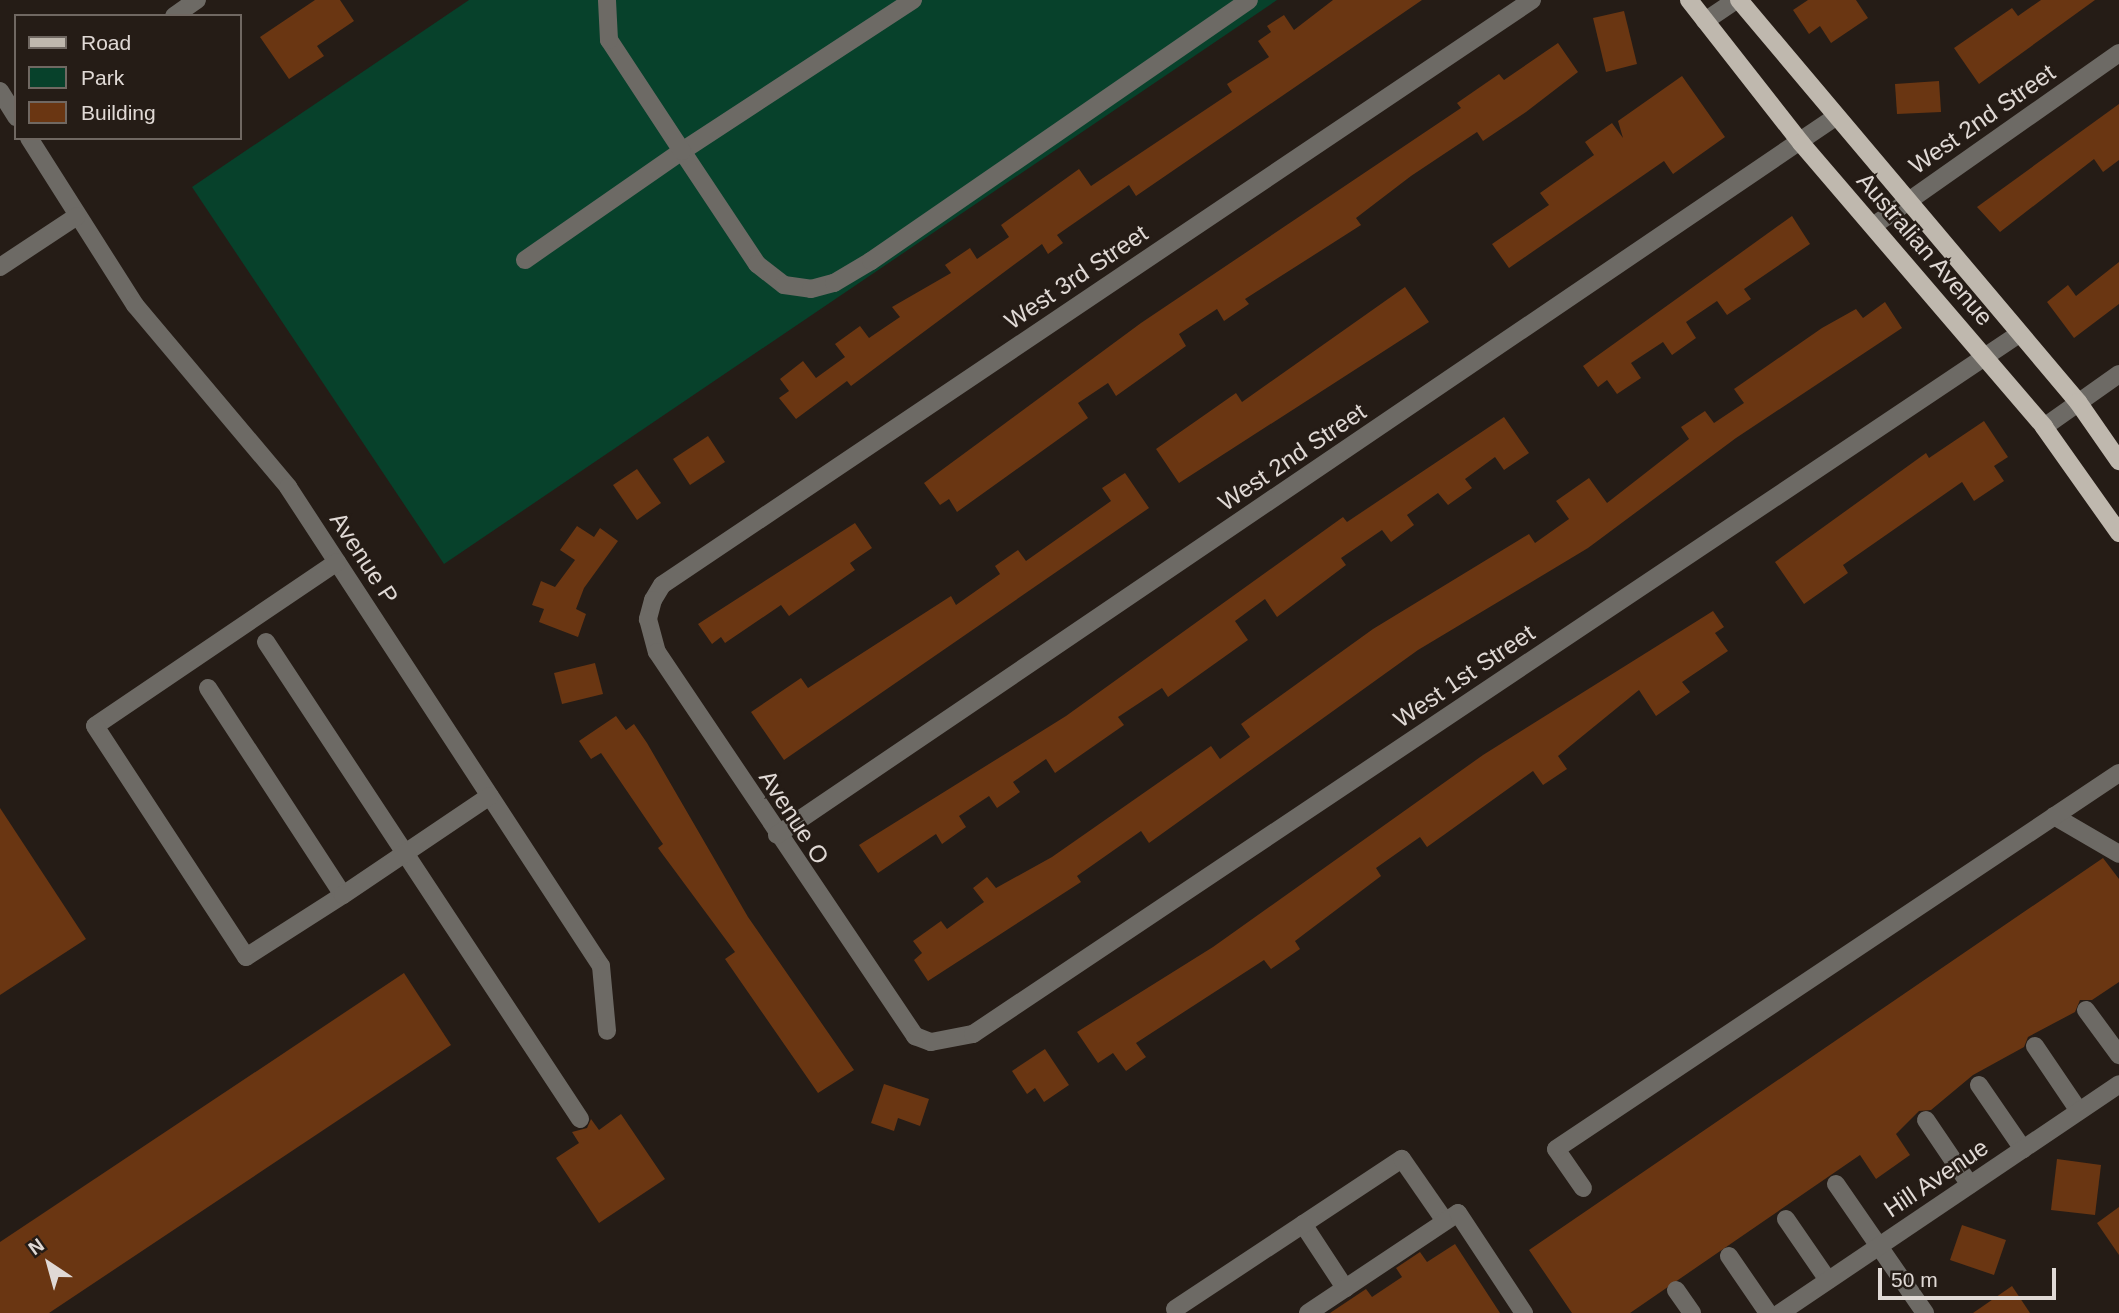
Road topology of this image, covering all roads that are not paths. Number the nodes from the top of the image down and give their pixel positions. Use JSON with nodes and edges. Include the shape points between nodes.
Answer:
{"nodes":[{"id":1,"x":197,"y":0,"type":"edge"},
{"id":2,"x":607,"y":0,"type":"edge"},
{"id":3,"x":913,"y":0,"type":"edge"},
{"id":4,"x":1250,"y":0,"type":"edge"},
{"id":5,"x":1532,"y":0,"type":"edge"},
{"id":6,"x":1689,"y":0,"type":"edge"},
{"id":7,"x":1737,"y":0,"type":"edge"},
{"id":8,"x":177,"y":14,"type":"edge"},
{"id":9,"x":1705,"y":21,"type":"junction"},
{"id":10,"x":2119,"y":53,"type":"edge"},
{"id":11,"x":0,"y":91,"type":"edge"},
{"id":12,"x":14,"y":114,"type":"edge"},
{"id":13,"x":1834,"y":118,"type":"junction"},
{"id":14,"x":30,"y":140,"type":"edge"},
{"id":15,"x":1801,"y":143,"type":"junction"},
{"id":16,"x":682,"y":150,"type":"junction"},
{"id":17,"x":1905,"y":203,"type":"junction"},
{"id":18,"x":77,"y":216,"type":"junction"},
{"id":19,"x":1873,"y":226,"type":"junction"},
{"id":20,"x":525,"y":260,"type":"dead end"},
{"id":21,"x":0,"y":267,"type":"edge"},
{"id":22,"x":2019,"y":334,"type":"junction"},
{"id":23,"x":1984,"y":357,"type":"junction"},
{"id":24,"x":2119,"y":374,"type":"edge"},
{"id":25,"x":2078,"y":402,"type":"junction"},
{"id":26,"x":2044,"y":427,"type":"junction"},
{"id":27,"x":2119,"y":461,"type":"edge"},
{"id":28,"x":2119,"y":533,"type":"edge"},
{"id":29,"x":337,"y":562,"type":"junction"},
{"id":30,"x":653,"y":600,"type":"joint"},
{"id":31,"x":266,"y":642,"type":"dead end"},
{"id":32,"x":208,"y":688,"type":"dead end"},
{"id":33,"x":2119,"y":774,"type":"edge"},
{"id":34,"x":490,"y":796,"type":"junction"},
{"id":35,"x":2054,"y":816,"type":"junction"},
{"id":36,"x":777,"y":835,"type":"junction"},
{"id":37,"x":404,"y":854,"type":"junction"},
{"id":38,"x":2119,"y":854,"type":"edge"},
{"id":39,"x":343,"y":895,"type":"junction"},
{"id":40,"x":2086,"y":1010,"type":"dead end"},
{"id":41,"x":607,"y":1031,"type":"dead end"},
{"id":42,"x":931,"y":1042,"type":"joint"},
{"id":43,"x":2035,"y":1046,"type":"dead end"},
{"id":44,"x":2119,"y":1055,"type":"edge"},
{"id":45,"x":2119,"y":1084,"type":"edge"},
{"id":46,"x":1979,"y":1085,"type":"dead end"},
{"id":47,"x":2079,"y":1111,"type":"junction"},
{"id":48,"x":580,"y":1119,"type":"dead end"},
{"id":49,"x":1926,"y":1120,"type":"dead end"},
{"id":50,"x":2023,"y":1149,"type":"junction"},
{"id":51,"x":1836,"y":1184,"type":"dead end"},
{"id":52,"x":1970,"y":1185,"type":"junction"},
{"id":53,"x":1583,"y":1188,"type":"dead end"},
{"id":54,"x":1786,"y":1220,"type":"dead end"},
{"id":55,"x":1445,"y":1222,"type":"junction"},
{"id":56,"x":1303,"y":1224,"type":"junction"},
{"id":57,"x":1880,"y":1246,"type":"junction"},
{"id":58,"x":1729,"y":1256,"type":"dead end"},
{"id":59,"x":1828,"y":1280,"type":"junction"},
{"id":60,"x":1345,"y":1288,"type":"junction"},
{"id":61,"x":1676,"y":1290,"type":"dead end"},
{"id":62,"x":1175,"y":1309,"type":"dead end"},
{"id":63,"x":1308,"y":1313,"type":"edge"},
{"id":64,"x":1524,"y":1313,"type":"edge"},
{"id":65,"x":1692,"y":1313,"type":"edge"},
{"id":66,"x":1768,"y":1313,"type":"edge"},
{"id":67,"x":1780,"y":1313,"type":"edge"},
{"id":68,"x":1925,"y":1313,"type":"edge"}],
"edges":[{"from":1,"to":8,"type":"street"},
{"from":2,"to":16,"type":"street","via":[[614,50]]},
{"from":3,"to":16,"type":"street"},
{"from":4,"to":16,"type":"street","via":[[871,261],[822,286],[784,285],[757,264]]},
{"from":5,"to":30,"type":"street","name":"West 3rd Street","via":[[662,585]]},
{"from":6,"to":9,"type":"main road","name":"Australian Avenue"},
{"from":7,"to":9,"type":"street"},
{"from":7,"to":13,"type":"main road","name":"Australian Avenue"},
{"from":9,"to":15,"type":"main road","name":"Australian Avenue"},
{"from":10,"to":17,"type":"street","name":"West 2nd Street"},
{"from":11,"to":12,"type":"street"},
{"from":13,"to":15,"type":"street","name":"West 2nd Street"},
{"from":13,"to":17,"type":"main road","name":"Australian Avenue"},
{"from":14,"to":18,"type":"street","name":"Avenue P"},
{"from":15,"to":19,"type":"main road","name":"Australian Avenue"},
{"from":15,"to":36,"type":"street","name":"West 2nd Street"},
{"from":16,"to":20,"type":"street"},
{"from":17,"to":19,"type":"street","name":"West 2nd Street"},
{"from":17,"to":22,"type":"main road","name":"Australian Avenue"},
{"from":18,"to":21,"type":"street"},
{"from":18,"to":29,"type":"street","name":"Avenue P","via":[[135,305],[243,429]]},
{"from":19,"to":23,"type":"main road","name":"Australian Avenue"},
{"from":22,"to":23,"type":"street","name":"West 1st Street"},
{"from":22,"to":25,"type":"main road","name":"Australian Avenue"},
{"from":23,"to":26,"type":"main road","name":"Australian Avenue"},
{"from":23,"to":42,"type":"street","name":"West 1st Street","via":[[973,1034]]},
{"from":24,"to":25,"type":"street"},
{"from":25,"to":26,"type":"street"},
{"from":25,"to":27,"type":"main road","name":"Australian Avenue"},
{"from":26,"to":28,"type":"main road","name":"Australian Avenue"},
{"from":29,"to":34,"type":"street","name":"Avenue P"},
{"from":29,"to":39,"type":"street","via":[[94,726],[246,957]]},
{"from":30,"to":36,"type":"street","name":"Avenue O","via":[[648,619],[657,652]]},
{"from":31,"to":37,"type":"street"},
{"from":32,"to":39,"type":"street"},
{"from":33,"to":35,"type":"street"},
{"from":34,"to":37,"type":"street"},
{"from":34,"to":41,"type":"street","name":"Avenue P","via":[[601,966]]},
{"from":35,"to":38,"type":"street"},
{"from":35,"to":53,"type":"street","via":[[1556,1149]]},
{"from":36,"to":42,"type":"street","name":"Avenue O","via":[[901,1024]]},
{"from":37,"to":39,"type":"street"},
{"from":37,"to":48,"type":"street"},
{"from":40,"to":44,"type":"street"},
{"from":43,"to":47,"type":"street"},
{"from":45,"to":47,"type":"street","name":"Hill Avenue"},
{"from":46,"to":50,"type":"street"},
{"from":47,"to":50,"type":"street","name":"Hill Avenue"},
{"from":49,"to":52,"type":"street"},
{"from":50,"to":52,"type":"street","name":"Hill Avenue"},
{"from":51,"to":57,"type":"street"},
{"from":52,"to":57,"type":"street","name":"Hill Avenue"},
{"from":54,"to":59,"type":"street"},
{"from":55,"to":56,"type":"street","via":[[1402,1159]]},
{"from":55,"to":60,"type":"street"},
{"from":55,"to":64,"type":"street","via":[[1458,1213]]},
{"from":56,"to":60,"type":"street"},
{"from":56,"to":62,"type":"street"},
{"from":57,"to":59,"type":"street","name":"Hill Avenue"},
{"from":57,"to":68,"type":"street"},
{"from":58,"to":66,"type":"street"},
{"from":59,"to":67,"type":"street","name":"Hill Avenue"},
{"from":60,"to":63,"type":"street"},
{"from":61,"to":65,"type":"street"}]}
